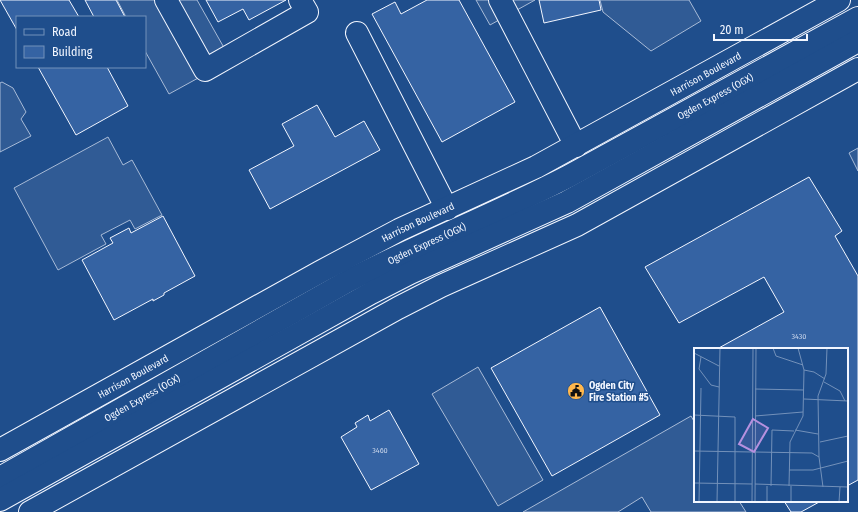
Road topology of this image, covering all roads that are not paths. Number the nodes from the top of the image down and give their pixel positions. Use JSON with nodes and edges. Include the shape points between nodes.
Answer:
{"nodes":[{"id":1,"x":166,"y":0,"type":"edge"},
{"id":2,"x":300,"y":0,"type":"edge"},
{"id":3,"x":500,"y":0,"type":"edge"},
{"id":4,"x":839,"y":0,"type":"edge"},
{"id":5,"x":858,"y":18,"type":"edge"},
{"id":6,"x":357,"y":33,"type":"dead end"},
{"id":7,"x":858,"y":41,"type":"edge"},
{"id":8,"x":858,"y":70,"type":"edge"},
{"id":9,"x":576,"y":146,"type":"junction"},
{"id":10,"x":447,"y":209,"type":"junction"},
{"id":11,"x":0,"y":450,"type":"edge"},
{"id":12,"x":0,"y":478,"type":"edge"},
{"id":13,"x":0,"y":500,"type":"edge"},
{"id":14,"x":30,"y":512,"type":"edge"}],
"edges":[{"from":1,"to":2,"type":"main road","via":[[205,70],[307,12]]},
{"from":3,"to":9,"type":"main road"},
{"from":4,"to":9,"type":"main road","name":"Harrison Boulevard"},
{"from":5,"to":12,"type":"main road","name":"Ogden Express (OGX)","via":[[521,201],[348,281]]},
{"from":6,"to":10,"type":"main road"},
{"from":7,"to":13,"type":"main road","name":"Ogden Express (OGX)","via":[[567,202],[371,293]]},
{"from":8,"to":14,"type":"main road","via":[[577,224],[398,308]]},
{"from":9,"to":10,"type":"main road","name":"Harrison Boulevard"},
{"from":10,"to":11,"type":"main road","name":"Harrison Boulevard","via":[[399,230],[320,272]]}]}
